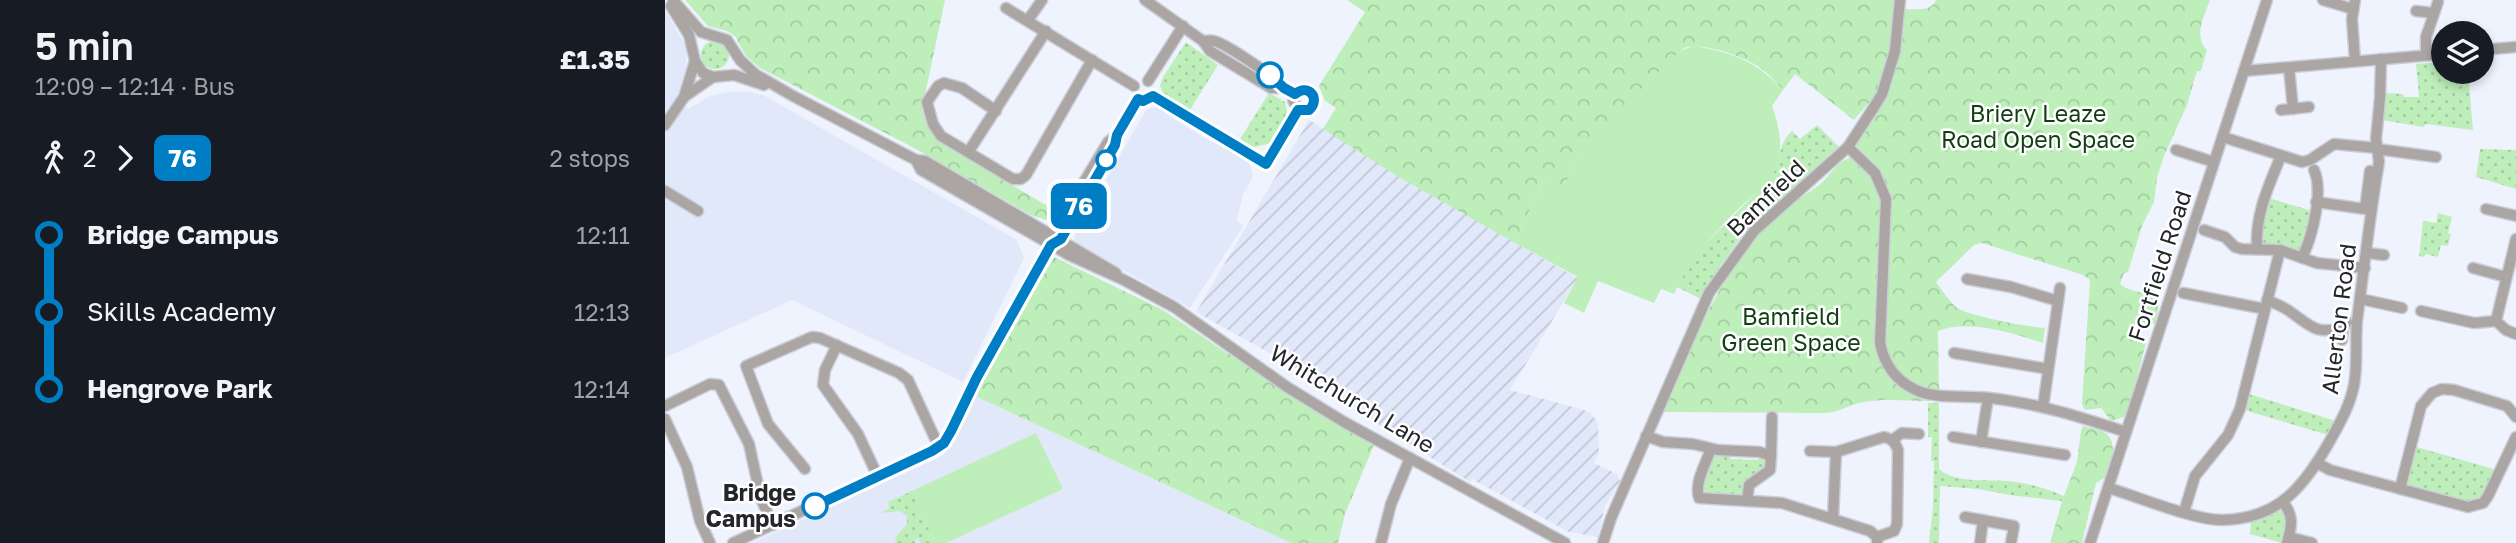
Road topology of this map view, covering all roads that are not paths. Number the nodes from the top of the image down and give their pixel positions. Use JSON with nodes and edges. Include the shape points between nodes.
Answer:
{"nodes":[{"id":1,"x":667,"y":0,"type":"edge"},
{"id":2,"x":673,"y":0,"type":"edge"},
{"id":3,"x":1042,"y":0,"type":"edge"},
{"id":4,"x":1145,"y":0,"type":"edge"},
{"id":5,"x":1900,"y":0,"type":"edge"},
{"id":6,"x":2267,"y":0,"type":"edge"},
{"id":7,"x":2323,"y":0,"type":"edge"},
{"id":8,"x":2354,"y":4,"type":"edge"},
{"id":9,"x":1006,"y":8,"type":"dead end"},
{"id":10,"x":2416,"y":11,"type":"dead end"},
{"id":11,"x":1028,"y":20,"type":"junction"},
{"id":12,"x":1183,"y":26,"type":"junction"},
{"id":13,"x":1046,"y":34,"type":"junction"},
{"id":14,"x":712,"y":37,"type":"junction"},
{"id":15,"x":2516,"y":47,"type":"edge"},
{"id":16,"x":2494,"y":49,"type":"edge"},
{"id":17,"x":734,"y":50,"type":"junction"},
{"id":18,"x":2426,"y":55,"type":"junction"},
{"id":19,"x":2431,"y":55,"type":"edge"},
{"id":20,"x":695,"y":57,"type":"junction"},
{"id":21,"x":2381,"y":60,"type":"junction"},
{"id":22,"x":2355,"y":61,"type":"junction"},
{"id":23,"x":1091,"y":62,"type":"junction"},
{"id":24,"x":2289,"y":68,"type":"junction"},
{"id":25,"x":2244,"y":71,"type":"junction"},
{"id":26,"x":725,"y":75,"type":"junction"},
{"id":27,"x":713,"y":77,"type":"junction"},
{"id":28,"x":1149,"y":82,"type":"junction"},
{"id":29,"x":1134,"y":86,"type":"junction"},
{"id":30,"x":1295,"y":94,"type":"junction"},
{"id":31,"x":793,"y":96,"type":"junction"},
{"id":32,"x":1153,"y":96,"type":"junction"},
{"id":33,"x":684,"y":97,"type":"junction"},
{"id":34,"x":1138,"y":99,"type":"junction"},
{"id":35,"x":2308,"y":107,"type":"dead end"},
{"id":36,"x":2293,"y":109,"type":"junction"},
{"id":37,"x":1298,"y":110,"type":"junction"},
{"id":38,"x":2281,"y":110,"type":"dead end"},
{"id":39,"x":996,"y":111,"type":"junction"},
{"id":40,"x":665,"y":125,"type":"edge"},
{"id":41,"x":2223,"y":137,"type":"junction"},
{"id":42,"x":1848,"y":147,"type":"junction"},
{"id":43,"x":2377,"y":149,"type":"junction"},
{"id":44,"x":2176,"y":150,"type":"dead end"},
{"id":45,"x":969,"y":151,"type":"junction"},
{"id":46,"x":2281,"y":156,"type":"junction"},
{"id":47,"x":2436,"y":157,"type":"dead end"},
{"id":48,"x":2214,"y":162,"type":"junction"},
{"id":49,"x":2314,"y":170,"type":"dead end"},
{"id":50,"x":2370,"y":171,"type":"dead end"},
{"id":51,"x":665,"y":191,"type":"edge"},
{"id":52,"x":2316,"y":202,"type":"junction"},
{"id":53,"x":2486,"y":209,"type":"dead end"},
{"id":54,"x":698,"y":211,"type":"dead end"},
{"id":55,"x":2516,"y":216,"type":"edge"},
{"id":56,"x":2204,"y":230,"type":"dead end"},
{"id":57,"x":2516,"y":239,"type":"edge"},
{"id":58,"x":1054,"y":240,"type":"junction"},
{"id":59,"x":2257,"y":249,"type":"junction"},
{"id":60,"x":2280,"y":250,"type":"junction"},
{"id":61,"x":2367,"y":253,"type":"junction"},
{"id":62,"x":2384,"y":255,"type":"dead end"},
{"id":63,"x":2302,"y":258,"type":"junction"},
{"id":64,"x":2365,"y":268,"type":"junction"},
{"id":65,"x":2473,"y":268,"type":"dead end"},
{"id":66,"x":2506,"y":277,"type":"junction"},
{"id":67,"x":1967,"y":279,"type":"dead end"},
{"id":68,"x":2060,"y":288,"type":"dead end"},
{"id":69,"x":2183,"y":293,"type":"dead end"},
{"id":70,"x":2361,"y":299,"type":"junction"},
{"id":71,"x":2058,"y":301,"type":"junction"},
{"id":72,"x":2266,"y":304,"type":"junction"},
{"id":73,"x":2402,"y":308,"type":"dead end"},
{"id":74,"x":2426,"y":316,"type":"dead end"},
{"id":75,"x":2497,"y":320,"type":"junction"},
{"id":76,"x":2516,"y":334,"type":"edge"},
{"id":77,"x":2342,"y":340,"type":"dead end"},
{"id":78,"x":837,"y":345,"type":"junction"},
{"id":79,"x":1960,"y":358,"type":"dead end"},
{"id":80,"x":2048,"y":369,"type":"junction"},
{"id":81,"x":1988,"y":398,"type":"junction"},
{"id":82,"x":665,"y":406,"type":"edge"},
{"id":83,"x":962,"y":407,"type":"dead end"},
{"id":84,"x":2043,"y":407,"type":"junction"},
{"id":85,"x":2516,"y":416,"type":"edge"},
{"id":86,"x":1772,"y":417,"type":"dead end"},
{"id":87,"x":665,"y":419,"type":"edge"},
{"id":88,"x":2126,"y":432,"type":"junction"},
{"id":89,"x":1919,"y":433,"type":"dead end"},
{"id":90,"x":1646,"y":436,"type":"junction"},
{"id":91,"x":1953,"y":437,"type":"dead end"},
{"id":92,"x":2516,"y":437,"type":"edge"},
{"id":93,"x":1892,"y":440,"type":"junction"},
{"id":94,"x":1981,"y":442,"type":"junction"},
{"id":95,"x":939,"y":447,"type":"junction"},
{"id":96,"x":1711,"y":449,"type":"junction"},
{"id":97,"x":1810,"y":451,"type":"dead end"},
{"id":98,"x":2059,"y":451,"type":"dead end"},
{"id":99,"x":1836,"y":452,"type":"junction"},
{"id":100,"x":1771,"y":456,"type":"junction"},
{"id":101,"x":1410,"y":458,"type":"junction"},
{"id":102,"x":2318,"y":463,"type":"junction"},
{"id":103,"x":805,"y":469,"type":"dead end"},
{"id":104,"x":878,"y":477,"type":"junction"},
{"id":105,"x":2109,"y":488,"type":"junction"},
{"id":106,"x":2400,"y":489,"type":"junction"},
{"id":107,"x":1747,"y":501,"type":"junction"},
{"id":108,"x":2283,"y":502,"type":"junction"},
{"id":109,"x":2184,"y":512,"type":"junction"},
{"id":110,"x":1965,"y":517,"type":"dead end"},
{"id":111,"x":1833,"y":519,"type":"junction"},
{"id":112,"x":1983,"y":520,"type":"junction"},
{"id":113,"x":773,"y":525,"type":"junction"},
{"id":114,"x":1877,"y":540,"type":"edge"},
{"id":115,"x":2288,"y":540,"type":"edge"},
{"id":116,"x":710,"y":543,"type":"edge"},
{"id":117,"x":733,"y":543,"type":"edge"},
{"id":118,"x":1381,"y":543,"type":"edge"},
{"id":119,"x":1565,"y":543,"type":"edge"},
{"id":120,"x":1603,"y":543,"type":"edge"},
{"id":121,"x":1980,"y":543,"type":"edge"},
{"id":122,"x":2011,"y":543,"type":"edge"},
{"id":123,"x":2090,"y":543,"type":"edge"},
{"id":124,"x":2312,"y":543,"type":"edge"}],
"edges":[{"from":1,"to":20,"type":"street","via":[[689,35]]},
{"from":2,"to":14,"type":"street","name":"Whitchurch Lane","via":[[701,32]]},
{"from":3,"to":11,"type":"street"},
{"from":4,"to":12,"type":"street"},
{"from":5,"to":42,"type":"street","name":"Bamfield","via":[[1896,43],[1882,94]]},
{"from":6,"to":25,"type":"street","name":"Fortfield Road"},
{"from":7,"to":8,"type":"street"},
{"from":8,"to":22,"type":"street"},
{"from":9,"to":11,"type":"street"},
{"from":10,"to":18,"type":"street","via":[[2436,8],[2426,37]]},
{"from":11,"to":13,"type":"street"},
{"from":12,"to":28,"type":"street"},
{"from":12,"to":30,"type":"street","via":[[1203,41],[1225,47]]},
{"from":13,"to":23,"type":"street"},
{"from":13,"to":39,"type":"street"},
{"from":14,"to":17,"type":"street","name":"Whitchurch Lane","via":[[727,40]]},
{"from":14,"to":20,"type":"street","via":[[701,42]]},
{"from":15,"to":16,"type":"street"},
{"from":17,"to":26,"type":"street","via":[[735,63]]},
{"from":17,"to":31,"type":"street","name":"Whitchurch Lane","via":[[755,74]]},
{"from":18,"to":19,"type":"street"},
{"from":18,"to":21,"type":"street"},
{"from":20,"to":27,"type":"street","via":[[703,73]]},
{"from":20,"to":33,"type":"street"},
{"from":21,"to":22,"type":"street"},
{"from":21,"to":43,"type":"street","name":"Allerton Road"},
{"from":22,"to":24,"type":"street"},
{"from":23,"to":29,"type":"street"},
{"from":23,"to":45,"type":"street","via":[[1021,179],[1013,179]]},
{"from":24,"to":25,"type":"street"},
{"from":24,"to":36,"type":"street"},
{"from":25,"to":41,"type":"street","name":"Fortfield Road"},
{"from":26,"to":27,"type":"street","name":"Whitchurch Lane"},
{"from":26,"to":31,"type":"street","name":"Whitchurch Lane","via":[[750,79]]},
{"from":27,"to":33,"type":"street"},
{"from":28,"to":29,"type":"street"},
{"from":28,"to":32,"type":"street"},
{"from":29,"to":34,"type":"street"},
{"from":30,"to":37,"type":"street","via":[[1293,103]]},
{"from":30,"to":37,"type":"street","via":[[1301,90],[1314,96],[1316,108]]},
{"from":31,"to":58,"type":"street","name":"Whitchurch Lane","via":[[925,161]]},
{"from":32,"to":34,"type":"street"},
{"from":32,"to":37,"type":"street","via":[[1266,164]]},
{"from":33,"to":40,"type":"street"},
{"from":34,"to":58,"type":"street","via":[[1115,145]]},
{"from":35,"to":36,"type":"street"},
{"from":36,"to":38,"type":"street"},
{"from":39,"to":45,"type":"street"},
{"from":39,"to":45,"type":"street","via":[[954,85],[944,83],[932,93],[927,102],[933,124],[941,136]]},
{"from":41,"to":46,"type":"street"},
{"from":41,"to":48,"type":"street","name":"Fortfield Road"},
{"from":42,"to":81,"type":"street","via":[[1875,173],[1886,198],[1880,343],[1886,363],[1900,380],[1922,393]]},
{"from":42,"to":90,"type":"street","name":"Bamfield","via":[[1762,222],[1720,276]]},
{"from":43,"to":46,"type":"street","via":[[2334,144],[2304,162]]},
{"from":43,"to":47,"type":"street"},
{"from":43,"to":61,"type":"street","name":"Allerton Road"},
{"from":44,"to":48,"type":"street"},
{"from":46,"to":59,"type":"street","via":[[2260,213]]},
{"from":48,"to":88,"type":"street","name":"Fortfield Road"},
{"from":49,"to":52,"type":"street"},
{"from":50,"to":52,"type":"street","via":[[2364,213]]},
{"from":51,"to":54,"type":"street"},
{"from":52,"to":63,"type":"street","via":[[2312,236]]},
{"from":53,"to":55,"type":"street"},
{"from":56,"to":59,"type":"street","via":[[2225,237],[2235,247]]},
{"from":57,"to":66,"type":"street"},
{"from":58,"to":101,"type":"street","name":"Whitchurch Lane","via":[[1182,312],[1287,387]]},
{"from":59,"to":60,"type":"street"},
{"from":60,"to":63,"type":"street"},
{"from":60,"to":72,"type":"street"},
{"from":61,"to":62,"type":"street"},
{"from":61,"to":64,"type":"street","name":"Allerton Road"},
{"from":63,"to":64,"type":"street"},
{"from":64,"to":70,"type":"street","name":"Allerton Road"},
{"from":65,"to":66,"type":"street"},
{"from":66,"to":75,"type":"street"},
{"from":67,"to":71,"type":"street","via":[[1987,277]]},
{"from":68,"to":71,"type":"street"},
{"from":69,"to":72,"type":"street"},
{"from":70,"to":73,"type":"street"},
{"from":70,"to":102,"type":"street","name":"Allerton Road","via":[[2354,385],[2346,411]]},
{"from":71,"to":80,"type":"street"},
{"from":72,"to":77,"type":"street","via":[[2286,309],[2313,329],[2329,331],[2345,325]]},
{"from":72,"to":109,"type":"street","via":[[2234,425],[2195,476]]},
{"from":74,"to":75,"type":"street","via":[[2474,323]]},
{"from":75,"to":76,"type":"street"},
{"from":78,"to":95,"type":"street","via":[[908,380]]},
{"from":78,"to":103,"type":"street","via":[[812,337],[746,366],[768,424]]},
{"from":78,"to":104,"type":"street","via":[[823,385],[858,434]]},
{"from":79,"to":80,"type":"street"},
{"from":80,"to":84,"type":"street"},
{"from":81,"to":84,"type":"street"},
{"from":81,"to":94,"type":"street"},
{"from":82,"to":113,"type":"street","via":[[719,384],[749,444],[761,499]]},
{"from":83,"to":95,"type":"street"},
{"from":84,"to":88,"type":"street"},
{"from":85,"to":106,"type":"street","via":[[2507,406],[2454,390],[2432,393],[2421,406]]},
{"from":86,"to":100,"type":"street"},
{"from":87,"to":116,"type":"street","via":[[689,471]]},
{"from":88,"to":105,"type":"street","name":"Fortfield Road"},
{"from":89,"to":93,"type":"street","via":[[1902,433]]},
{"from":90,"to":96,"type":"street"},
{"from":90,"to":120,"type":"street","name":"Bamfield"},
{"from":91,"to":94,"type":"street"},
{"from":92,"to":106,"type":"street","via":[[2483,503],[2468,507]]},
{"from":93,"to":99,"type":"street","via":[[1884,437]]},
{"from":93,"to":114,"type":"street","via":[[1898,450],[1897,524],[1894,531]]},
{"from":94,"to":98,"type":"street"},
{"from":95,"to":104,"type":"street"},
{"from":96,"to":100,"type":"street"},
{"from":96,"to":107,"type":"street","via":[[1698,484],[1699,498]]},
{"from":97,"to":99,"type":"street"},
{"from":99,"to":111,"type":"street"},
{"from":100,"to":107,"type":"street","via":[[1770,470],[1749,485]]},
{"from":101,"to":118,"type":"street"},
{"from":101,"to":119,"type":"street","name":"Whitchurch Lane"},
{"from":102,"to":106,"type":"street"},
{"from":102,"to":108,"type":"street","name":"Allerton Road"},
{"from":104,"to":113,"type":"street"},
{"from":105,"to":109,"type":"street","name":"Allerton Road"},
{"from":105,"to":123,"type":"street","name":"Fortfield Road"},
{"from":107,"to":111,"type":"street","via":[[1788,504]]},
{"from":108,"to":109,"type":"street","name":"Allerton Road","via":[[2256,514],[2221,520]]},
{"from":108,"to":115,"type":"street","via":[[2292,521]]},
{"from":110,"to":112,"type":"street"},
{"from":111,"to":114,"type":"street","via":[[1870,531]]},
{"from":112,"to":121,"type":"street"},
{"from":112,"to":122,"type":"street","via":[[2019,527]]},
{"from":113,"to":117,"type":"street"},
{"from":115,"to":124,"type":"street"}]}
